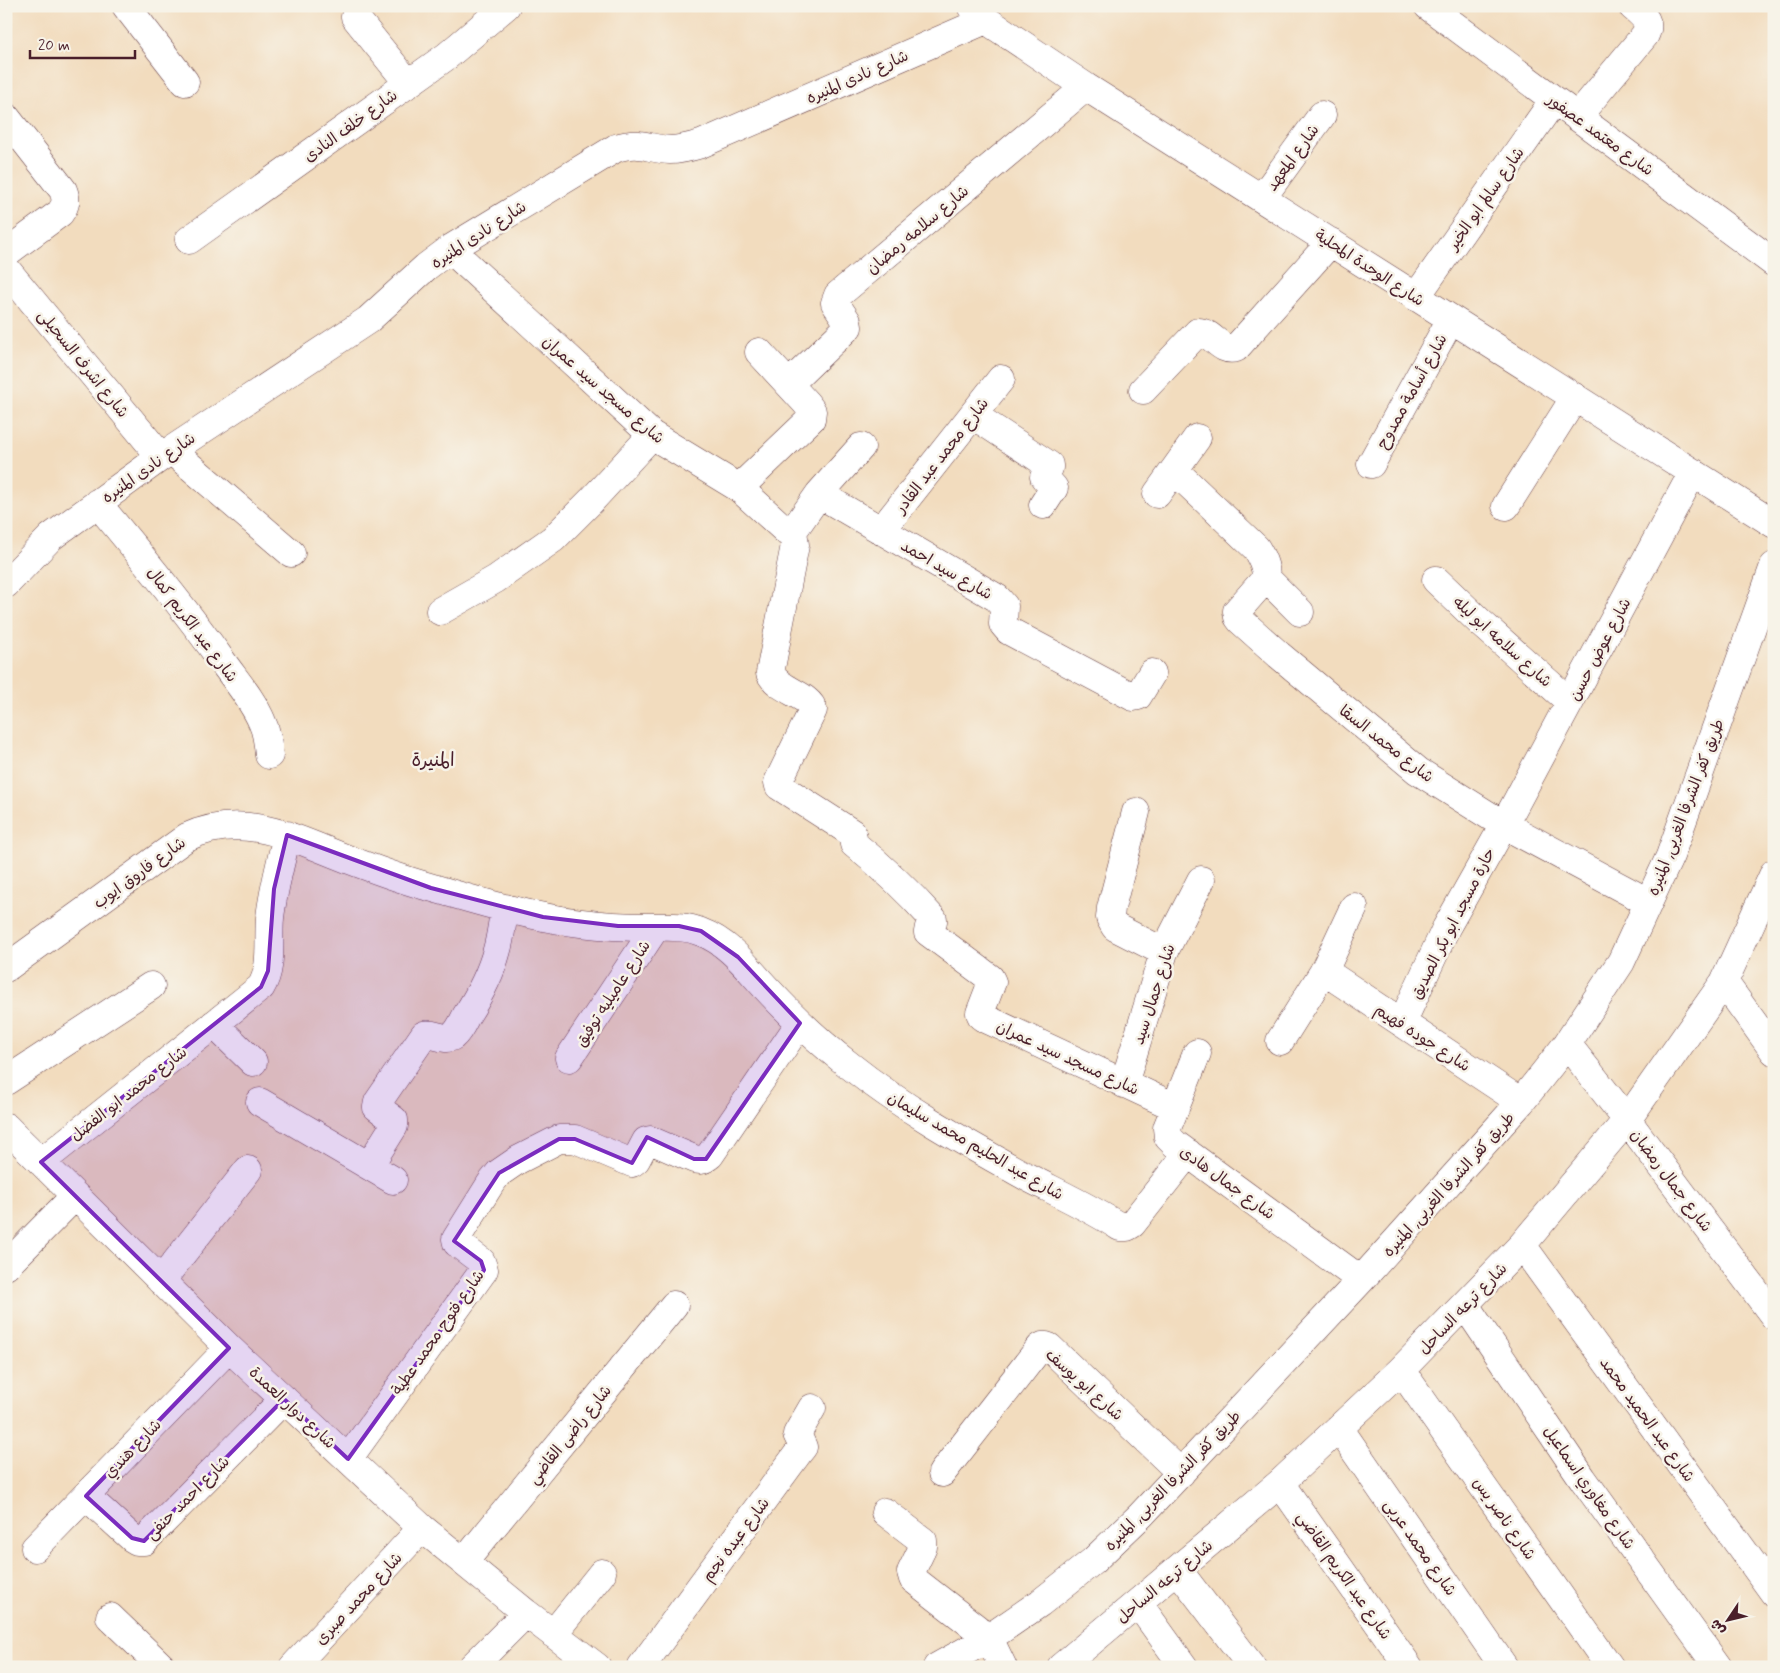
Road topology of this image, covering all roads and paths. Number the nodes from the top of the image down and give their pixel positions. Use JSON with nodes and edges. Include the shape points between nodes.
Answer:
{"nodes":[{"id":1,"x":126,"y":6,"type":"edge"},
{"id":2,"x":506,"y":6,"type":"edge"},
{"id":3,"x":1428,"y":6,"type":"edge"},
{"id":4,"x":1632,"y":6,"type":"edge"},
{"id":5,"x":978,"y":13,"type":"edge"},
{"id":6,"x":355,"y":17,"type":"dead end"},
{"id":7,"x":185,"y":82,"type":"dead end"},
{"id":8,"x":408,"y":83,"type":"junction"},
{"id":9,"x":1086,"y":87,"type":"junction"},
{"id":10,"x":1554,"y":100,"type":"junction"},
{"id":11,"x":1322,"y":115,"type":"dead end"},
{"id":12,"x":6,"y":117,"type":"edge"},
{"id":13,"x":1577,"y":117,"type":"junction"},
{"id":14,"x":1262,"y":198,"type":"junction"},
{"id":15,"x":190,"y":240,"type":"dead end"},
{"id":16,"x":1331,"y":242,"type":"junction"},
{"id":17,"x":450,"y":249,"type":"junction"},
{"id":18,"x":6,"y":252,"type":"edge"},
{"id":19,"x":1774,"y":263,"type":"edge"},
{"id":20,"x":6,"y":269,"type":"edge"},
{"id":21,"x":1416,"y":297,"type":"junction"},
{"id":22,"x":1451,"y":319,"type":"junction"},
{"id":23,"x":759,"y":352,"type":"dead end"},
{"id":24,"x":1001,"y":379,"type":"dead end"},
{"id":25,"x":789,"y":384,"type":"junction"},
{"id":26,"x":1144,"y":390,"type":"dead end"},
{"id":27,"x":1575,"y":398,"type":"junction"},
{"id":28,"x":972,"y":415,"type":"junction"},
{"id":29,"x":652,"y":435,"type":"junction"},
{"id":30,"x":1197,"y":438,"type":"dead end"},
{"id":31,"x":861,"y":446,"type":"dead end"},
{"id":32,"x":166,"y":453,"type":"junction"},
{"id":33,"x":1371,"y":464,"type":"dead end"},
{"id":34,"x":1174,"y":470,"type":"junction"},
{"id":35,"x":1693,"y":472,"type":"junction"},
{"id":36,"x":739,"y":488,"type":"junction"},
{"id":37,"x":819,"y":494,"type":"junction"},
{"id":38,"x":1156,"y":494,"type":"dead end"},
{"id":39,"x":97,"y":503,"type":"junction"},
{"id":40,"x":1043,"y":505,"type":"dead end"},
{"id":41,"x":1506,"y":506,"type":"dead end"},
{"id":42,"x":1774,"y":524,"type":"edge"},
{"id":43,"x":881,"y":530,"type":"junction"},
{"id":44,"x":791,"y":534,"type":"junction"},
{"id":45,"x":291,"y":553,"type":"dead end"},
{"id":46,"x":1266,"y":578,"type":"junction"},
{"id":47,"x":1772,"y":579,"type":"edge"},
{"id":48,"x":1436,"y":580,"type":"dead end"},
{"id":49,"x":6,"y":584,"type":"edge"},
{"id":50,"x":440,"y":611,"type":"dead end"},
{"id":51,"x":1300,"y":612,"type":"dead end"},
{"id":52,"x":1152,"y":673,"type":"dead end"},
{"id":53,"x":1570,"y":702,"type":"junction"},
{"id":54,"x":269,"y":755,"type":"dead end"},
{"id":55,"x":1136,"y":812,"type":"dead end"},
{"id":56,"x":1504,"y":825,"type":"junction"},
{"id":57,"x":287,"y":835,"type":"junction"},
{"id":58,"x":1773,"y":875,"type":"edge"},
{"id":59,"x":1201,"y":880,"type":"dead end"},
{"id":60,"x":1648,"y":902,"type":"junction"},
{"id":61,"x":1354,"y":907,"type":"dead end"},
{"id":62,"x":505,"y":908,"type":"junction"},
{"id":63,"x":656,"y":927,"type":"junction"},
{"id":64,"x":1164,"y":952,"type":"junction"},
{"id":65,"x":6,"y":968,"type":"edge"},
{"id":66,"x":1324,"y":971,"type":"junction"},
{"id":67,"x":1724,"y":982,"type":"junction"},
{"id":68,"x":151,"y":986,"type":"dead end"},
{"id":69,"x":800,"y":1023,"type":"junction"},
{"id":70,"x":1402,"y":1023,"type":"junction"},
{"id":71,"x":214,"y":1024,"type":"junction"},
{"id":72,"x":1280,"y":1040,"type":"dead end"},
{"id":73,"x":1567,"y":1044,"type":"junction"},
{"id":74,"x":1774,"y":1051,"type":"edge"},
{"id":75,"x":1197,"y":1053,"type":"dead end"},
{"id":76,"x":569,"y":1058,"type":"dead end"},
{"id":77,"x":253,"y":1062,"type":"dead end"},
{"id":78,"x":6,"y":1081,"type":"edge"},
{"id":79,"x":1124,"y":1084,"type":"junction"},
{"id":80,"x":260,"y":1102,"type":"dead end"},
{"id":81,"x":1521,"y":1102,"type":"junction"},
{"id":82,"x":1175,"y":1107,"type":"junction"},
{"id":83,"x":1627,"y":1120,"type":"junction"},
{"id":84,"x":6,"y":1127,"type":"edge"},
{"id":85,"x":1188,"y":1153,"type":"junction"},
{"id":86,"x":41,"y":1162,"type":"junction"},
{"id":87,"x":369,"y":1166,"type":"junction"},
{"id":88,"x":248,"y":1170,"type":"dead end"},
{"id":89,"x":393,"y":1180,"type":"dead end"},
{"id":90,"x":75,"y":1196,"type":"junction"},
{"id":91,"x":1522,"y":1245,"type":"junction"},
{"id":92,"x":6,"y":1266,"type":"edge"},
{"id":93,"x":1361,"y":1280,"type":"junction"},
{"id":94,"x":161,"y":1281,"type":"junction"},
{"id":95,"x":674,"y":1305,"type":"dead end"},
{"id":96,"x":1464,"y":1305,"type":"junction"},
{"id":97,"x":1774,"y":1316,"type":"edge"},
{"id":98,"x":229,"y":1348,"type":"junction"},
{"id":99,"x":1401,"y":1370,"type":"junction"},
{"id":100,"x":284,"y":1399,"type":"junction"},
{"id":101,"x":812,"y":1408,"type":"dead end"},
{"id":102,"x":1339,"y":1428,"type":"junction"},
{"id":103,"x":348,"y":1458,"type":"junction"},
{"id":104,"x":942,"y":1473,"type":"dead end"},
{"id":105,"x":1181,"y":1473,"type":"junction"},
{"id":106,"x":1280,"y":1482,"type":"junction"},
{"id":107,"x":86,"y":1496,"type":"junction"},
{"id":108,"x":885,"y":1512,"type":"dead end"},
{"id":109,"x":422,"y":1528,"type":"junction"},
{"id":110,"x":35,"y":1548,"type":"dead end"},
{"id":111,"x":464,"y":1562,"type":"junction"},
{"id":112,"x":1178,"y":1570,"type":"junction"},
{"id":113,"x":602,"y":1573,"type":"dead end"},
{"id":114,"x":1774,"y":1593,"type":"edge"},
{"id":115,"x":1138,"y":1603,"type":"junction"},
{"id":116,"x":526,"y":1614,"type":"junction"},
{"id":117,"x":110,"y":1617,"type":"dead end"},
{"id":118,"x":553,"y":1634,"type":"junction"},
{"id":119,"x":989,"y":1638,"type":"junction"},
{"id":120,"x":942,"y":1666,"type":"edge"},
{"id":121,"x":162,"y":1667,"type":"edge"},
{"id":122,"x":294,"y":1667,"type":"edge"},
{"id":123,"x":472,"y":1667,"type":"edge"},
{"id":124,"x":597,"y":1667,"type":"edge"},
{"id":125,"x":640,"y":1667,"type":"edge"},
{"id":126,"x":1003,"y":1667,"type":"edge"},
{"id":127,"x":1061,"y":1667,"type":"edge"},
{"id":128,"x":1184,"y":1667,"type":"edge"},
{"id":129,"x":1252,"y":1667,"type":"edge"},
{"id":130,"x":1409,"y":1667,"type":"edge"},
{"id":131,"x":1504,"y":1667,"type":"edge"},
{"id":132,"x":1610,"y":1667,"type":"edge"},
{"id":133,"x":1718,"y":1667,"type":"edge"}],
"edges":[{"from":1,"to":7,"type":"street"},
{"from":2,"to":8,"type":"street","name":"شارع خلف النادى","via":[[447,56]]},
{"from":3,"to":10,"type":"street","name":"شارع معتمد عصفور"},
{"from":4,"to":13,"type":"street","via":[[1648,21],[1645,35]]},
{"from":5,"to":9,"type":"street","name":"شارع الوحدة المحلية"},
{"from":5,"to":17,"type":"street","name":"شارع نادى المنيره","via":[[701,144],[669,150],[640,144],[616,148]]},
{"from":6,"to":8,"type":"street"},
{"from":8,"to":15,"type":"street","name":"شارع خلف النادى"},
{"from":9,"to":14,"type":"street","name":"شارع الوحدة المحلية"},
{"from":9,"to":25,"type":"street","name":"شارع سلامه رمضان","via":[[838,295],[835,303],[848,327]]},
{"from":10,"to":13,"type":"street","name":"شارع معتمد عصفور"},
{"from":10,"to":21,"type":"street","name":"شارع سالم ابو الخير"},
{"from":11,"to":14,"type":"street","name":"شارع المعهد"},
{"from":12,"to":18,"type":"street","via":[[63,190],[66,199],[60,212]]},
{"from":13,"to":19,"type":"street","name":"شارع معتمد عصفور"},
{"from":14,"to":16,"type":"street","name":"شارع الوحدة المحلية"},
{"from":16,"to":21,"type":"street","name":"شارع الوحدة المحلية"},
{"from":16,"to":26,"type":"street","via":[[1236,348],[1224,348],[1204,332],[1198,332]]},
{"from":17,"to":29,"type":"street","name":"شارع مسجد سيد عمران"},
{"from":17,"to":32,"type":"street","name":"شارع نادى المنيره","via":[[368,320]]},
{"from":20,"to":32,"type":"street","name":"شارع اشرف السحيلى"},
{"from":21,"to":22,"type":"street","name":"شارع الوحدة المحلية"},
{"from":22,"to":27,"type":"street","name":"شارع الوحدة المحلية"},
{"from":22,"to":33,"type":"street","name":"شارع أسامة ممدوح"},
{"from":23,"to":25,"type":"street"},
{"from":24,"to":28,"type":"street","name":"شارع محمد عبد القادر"},
{"from":25,"to":36,"type":"street","via":[[812,411],[811,420]]},
{"from":27,"to":35,"type":"street","name":"شارع الوحدة المحلية"},
{"from":27,"to":41,"type":"street"},
{"from":28,"to":40,"type":"street","via":[[1048,465],[1050,468],[1044,477],[1054,488]]},
{"from":28,"to":43,"type":"street","name":"شارع محمد عبد القادر"},
{"from":29,"to":36,"type":"street","name":"شارع مسجد سيد عمران"},
{"from":29,"to":50,"type":"street","via":[[554,539],[496,579]]},
{"from":30,"to":34,"type":"street"},
{"from":31,"to":37,"type":"street"},
{"from":32,"to":39,"type":"street","name":"شارع نادى المنيره"},
{"from":32,"to":45,"type":"street","name":"شارع اشرف السحيلى"},
{"from":34,"to":38,"type":"street"},
{"from":34,"to":46,"type":"street","via":[[1256,548],[1266,567]]},
{"from":35,"to":42,"type":"street","name":"شارع الوحدة المحلية"},
{"from":35,"to":53,"type":"street","name":"شارع عوض حسن"},
{"from":36,"to":44,"type":"street","name":"شارع مسجد سيد عمران"},
{"from":37,"to":43,"type":"street","name":"شارع سيد احمد"},
{"from":37,"to":44,"type":"street"},
{"from":39,"to":49,"type":"street","name":"شارع نادى المنيره","via":[[51,537]]},
{"from":39,"to":54,"type":"street","name":"شارع عبد الكريم كمال","via":[[205,637],[255,708],[268,738]]},
{"from":43,"to":52,"type":"street","name":"شارع سيد احمد","via":[[997,598],[1004,606],[1003,624],[1009,631],[1127,694],[1138,696]]},
{"from":44,"to":79,"type":"street","name":"شارع مسجد سيد عمران","via":[[795,544],[770,673],[777,684],[810,703],[813,710],[778,782],[779,786],[852,833],[854,844],[909,892],[933,919],[928,932],[990,978],[992,982],[980,1013],[982,1017]]},
{"from":46,"to":51,"type":"street"},
{"from":46,"to":56,"type":"street","name":"شارع محمد السقا","via":[[1237,611],[1241,621],[1418,771]]},
{"from":47,"to":60,"type":"street","name":"طريق كفر الشرفا الغربى, المنيره","via":[[1670,856]]},
{"from":48,"to":53,"type":"street","name":"شارع سلامه ابو ليله"},
{"from":53,"to":56,"type":"street","name":"شارع عوض حسن"},
{"from":55,"to":64,"type":"street","via":[[1110,918],[1115,927]]},
{"from":56,"to":60,"type":"street","name":"شارع محمد السقا"},
{"from":56,"to":70,"type":"street","name":"حارة مسجد ابو بكر الصديق","via":[[1446,928]]},
{"from":57,"to":62,"type":"street","name":"شارع عبد الحليم محمد سليمان","via":[[367,867]]},
{"from":57,"to":65,"type":"street","name":"شارع فاروق ايوب","via":[[237,825],[203,830],[187,837]]},
{"from":57,"to":71,"type":"street","name":"شارع محمد ابو الفضل","via":[[274,889],[266,980],[262,987]]},
{"from":58,"to":67,"type":"street","name":"شارع ترعه الساحل"},
{"from":59,"to":64,"type":"street","name":"شارع جمال سيد"},
{"from":60,"to":73,"type":"street","name":"طريق كفر الشرفا الغربى, المنيره","via":[[1621,962]]},
{"from":61,"to":66,"type":"street"},
{"from":62,"to":63,"type":"street","name":"شارع عبد الحليم محمد سليمان","via":[[580,923]]},
{"from":62,"to":87,"type":"street","via":[[497,950],[473,1006],[457,1032],[447,1038],[424,1035],[378,1102],[377,1107],[394,1120],[394,1126]]},
{"from":63,"to":69,"type":"street","name":"شارع عبد الحليم محمد سليمان","via":[[678,926],[701,931],[720,942]]},
{"from":63,"to":76,"type":"street","name":"شارع عاميليه توفيق"},
{"from":64,"to":79,"type":"street","name":"شارع جمال سيد"},
{"from":66,"to":70,"type":"street","name":"شارع جوده فهيم"},
{"from":66,"to":72,"type":"street"},
{"from":67,"to":74,"type":"street"},
{"from":67,"to":83,"type":"street","name":"شارع ترعه الساحل"},
{"from":68,"to":78,"type":"street"},
{"from":69,"to":85,"type":"street","name":"شارع عبد الحليم محمد سليمان","via":[[898,1102],[1120,1228],[1132,1224]]},
{"from":69,"to":103,"type":"street","name":"شارع فتوح محمد عطية","via":[[706,1159],[694,1159],[650,1140],[646,1141],[632,1163],[575,1139],[564,1138],[499,1173],[456,1239],[481,1261],[484,1270]]},
{"from":70,"to":81,"type":"street","name":"شارع جوده فهيم"},
{"from":71,"to":77,"type":"street"},
{"from":71,"to":86,"type":"street","name":"شارع محمد ابو الفضل"},
{"from":73,"to":81,"type":"street","name":"طريق كفر الشرفا الغربى, المنيره"},
{"from":73,"to":83,"type":"street","name":"شارع جمال رمضان"},
{"from":75,"to":82,"type":"street","name":"شارع جمال هادى"},
{"from":79,"to":82,"type":"street","name":"شارع مسجد سيد عمران"},
{"from":80,"to":87,"type":"street"},
{"from":81,"to":93,"type":"street","name":"طريق كفر الشرفا الغربى, المنيره"},
{"from":82,"to":85,"type":"street","name":"شارع جمال هادى","via":[[1167,1128],[1168,1136]]},
{"from":83,"to":91,"type":"street","name":"شارع ترعه الساحل"},
{"from":83,"to":97,"type":"street","name":"شارع جمال رمضان"},
{"from":84,"to":86,"type":"street","name":"شارع دوار العمدة"},
{"from":85,"to":93,"type":"street","name":"شارع جمال هادى"},
{"from":86,"to":90,"type":"street","name":"شارع دوار العمدة"},
{"from":87,"to":89,"type":"street"},
{"from":88,"to":94,"type":"street"},
{"from":90,"to":92,"type":"street"},
{"from":90,"to":94,"type":"street","name":"شارع دوار العمدة"},
{"from":91,"to":96,"type":"street","name":"شارع ترعه الساحل"},
{"from":91,"to":114,"type":"street","name":"شارع عبد الحميد محمد"},
{"from":93,"to":105,"type":"street","name":"طريق كفر الشرفا الغربى, المنيره"},
{"from":94,"to":98,"type":"street","name":"شارع دوار العمدة"},
{"from":95,"to":111,"type":"street","name":"شارع راضى القاضي"},
{"from":96,"to":99,"type":"street","name":"شارع ترعه الساحل"},
{"from":96,"to":133,"type":"street","name":"شارع مغاوري اسماعيل","via":[[1583,1479]]},
{"from":98,"to":100,"type":"street","name":"شارع دوار العمدة"},
{"from":98,"to":107,"type":"street","name":"شارع هندي"},
{"from":99,"to":102,"type":"street","name":"شارع ترعه الساحل"},
{"from":99,"to":132,"type":"street","name":"شارع ناصر يس"},
{"from":100,"to":103,"type":"street","name":"شارع دوار العمدة"},
{"from":100,"to":107,"type":"street","name":"شارع احمد حنفى","via":[[144,1541],[132,1538]]},
{"from":101,"to":125,"type":"street","name":"شارع عبده نجم","via":[[797,1434],[803,1447],[800,1452]]},
{"from":102,"to":106,"type":"street","name":"شارع ترعه الساحل"},
{"from":102,"to":131,"type":"street","name":"شارع محمد عربى"},
{"from":103,"to":109,"type":"street","name":"شارع دوار العمدة"},
{"from":104,"to":105,"type":"street","name":"شارع ابو يوسف","via":[[1045,1345]]},
{"from":105,"to":119,"type":"street","name":"طريق كفر الشرفا الغربى, المنيره","via":[[1093,1560],[1040,1603]]},
{"from":106,"to":112,"type":"street","name":"شارع ترعه الساحل"},
{"from":106,"to":130,"type":"street","name":"شارع عبد الكريم القاضي"},
{"from":107,"to":110,"type":"street","name":"شارع هندي"},
{"from":108,"to":119,"type":"street","via":[[923,1541],[924,1547],[911,1572],[913,1579]]},
{"from":109,"to":111,"type":"street","name":"شارع دوار العمدة"},
{"from":109,"to":122,"type":"street","name":"شارع محمد صبرى"},
{"from":111,"to":116,"type":"street","name":"شارع دوار العمدة"},
{"from":112,"to":115,"type":"street","name":"شارع ترعه الساحل"},
{"from":112,"to":129,"type":"street"},
{"from":113,"to":118,"type":"street"},
{"from":115,"to":127,"type":"street","name":"شارع ترعه الساحل"},
{"from":115,"to":128,"type":"street"},
{"from":116,"to":118,"type":"street","name":"شارع دوار العمدة"},
{"from":116,"to":123,"type":"street"},
{"from":117,"to":121,"type":"street"},
{"from":118,"to":124,"type":"street","name":"شارع دوار العمدة"},
{"from":119,"to":120,"type":"street","name":"طريق كفر الشرفا الغربى, المنيره"},
{"from":119,"to":126,"type":"street"}]}
